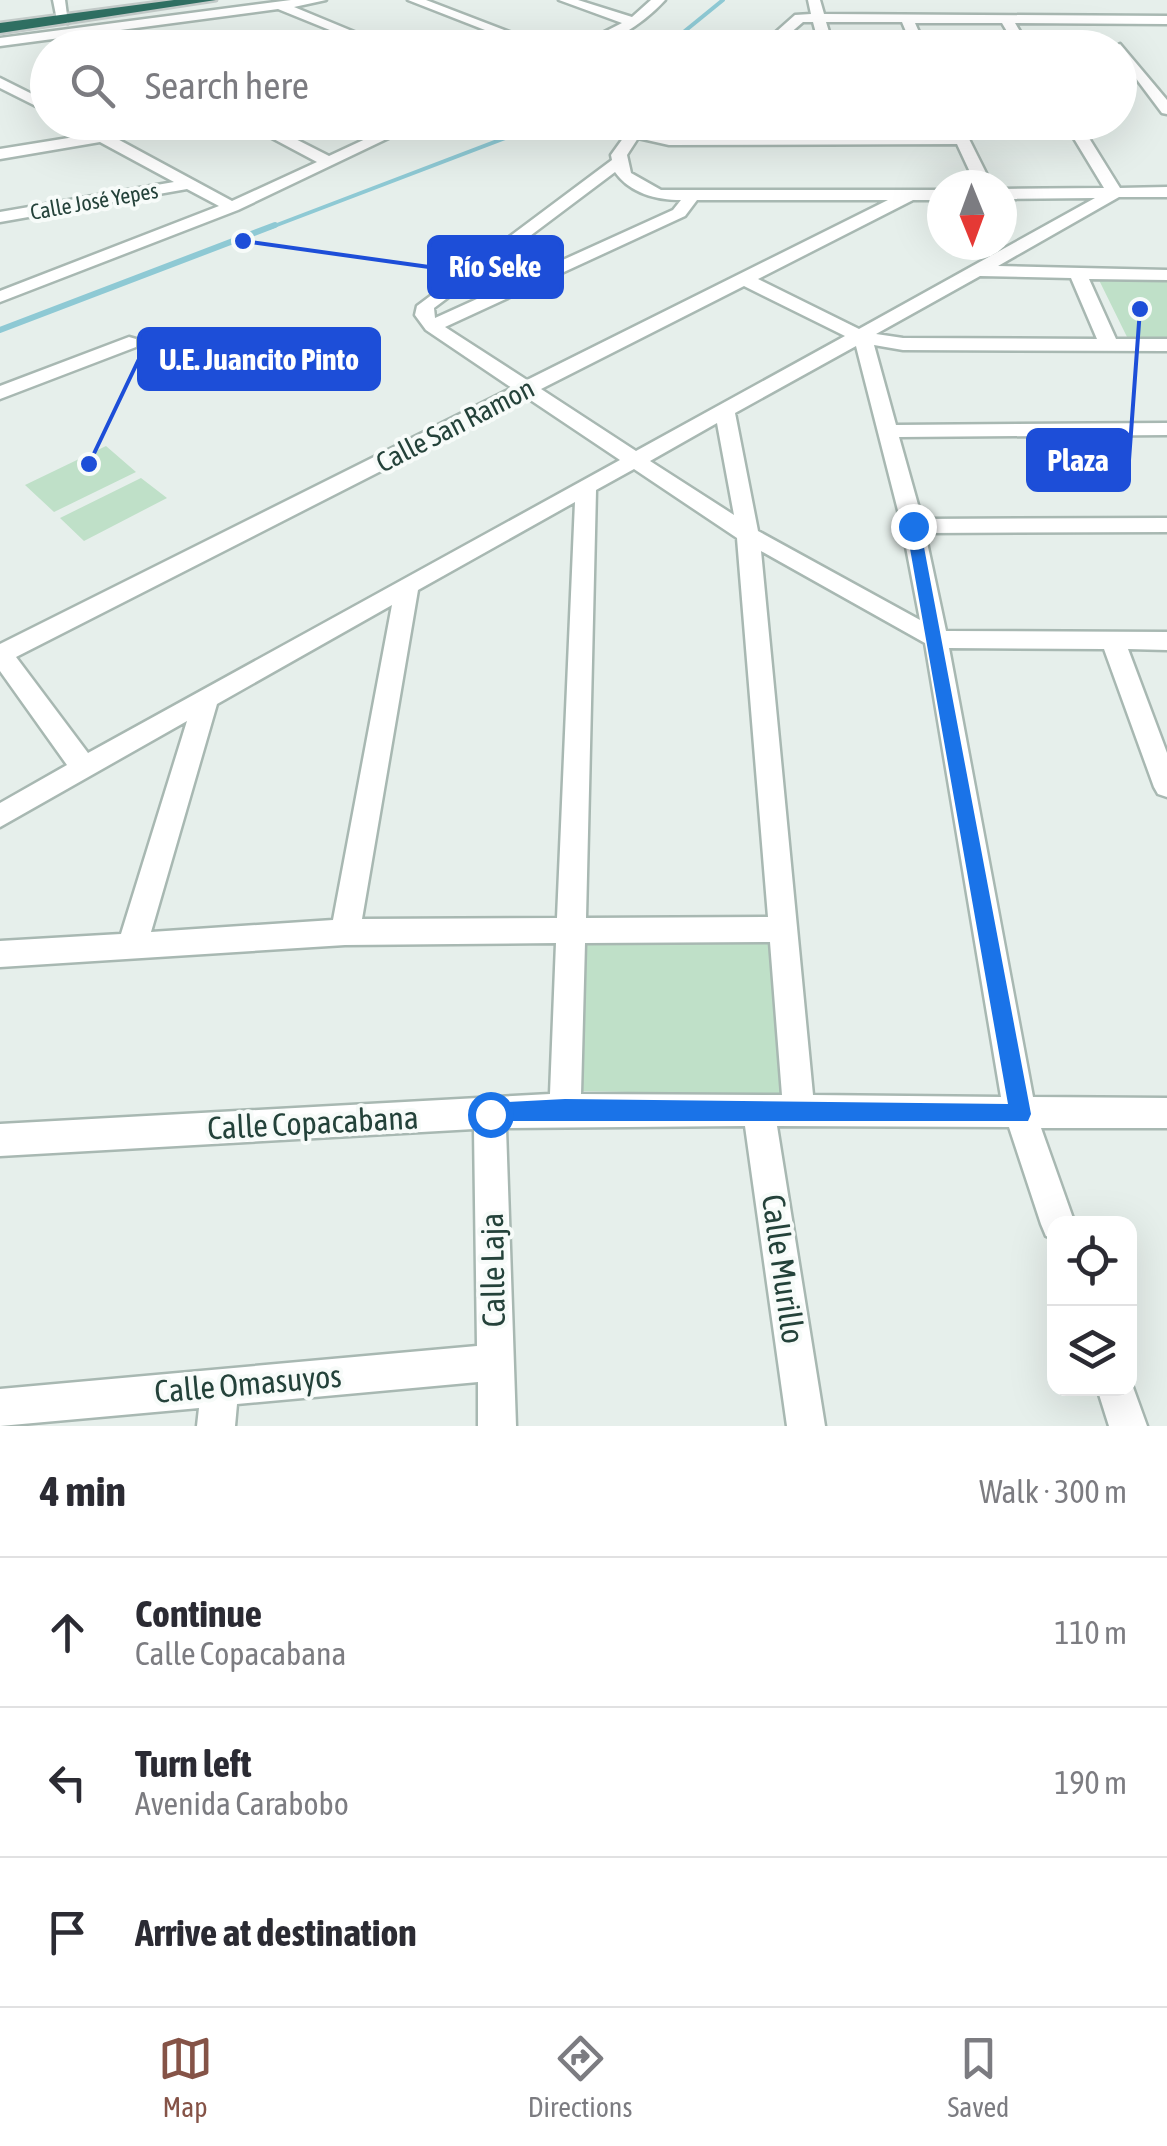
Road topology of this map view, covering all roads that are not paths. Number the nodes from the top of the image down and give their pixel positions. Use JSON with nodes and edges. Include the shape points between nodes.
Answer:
{"nodes":[{"id":1,"x":58,"y":0,"type":"edge"},
{"id":2,"x":208,"y":0,"type":"edge"},
{"id":3,"x":264,"y":0,"type":"edge"},
{"id":4,"x":320,"y":0,"type":"edge"},
{"id":5,"x":414,"y":0,"type":"edge"},
{"id":6,"x":565,"y":0,"type":"edge"},
{"id":7,"x":659,"y":0,"type":"edge"},
{"id":8,"x":814,"y":0,"type":"edge"},
{"id":9,"x":935,"y":0,"type":"edge"},
{"id":10,"x":1118,"y":0,"type":"edge"},
{"id":11,"x":155,"y":3,"type":"edge"},
{"id":12,"x":279,"y":6,"type":"junction"},
{"id":13,"x":817,"y":18,"type":"junction"},
{"id":14,"x":944,"y":18,"type":"junction"},
{"id":15,"x":907,"y":19,"type":"junction"},
{"id":16,"x":1006,"y":19,"type":"junction"},
{"id":17,"x":62,"y":20,"type":"junction"},
{"id":18,"x":1097,"y":20,"type":"junction"},
{"id":19,"x":1132,"y":20,"type":"junction"},
{"id":20,"x":1167,"y":20,"type":"edge"},
{"id":21,"x":634,"y":22,"type":"junction"},
{"id":22,"x":0,"y":28,"type":"edge"},
{"id":23,"x":93,"y":30,"type":"edge"},
{"id":24,"x":343,"y":30,"type":"edge"},
{"id":25,"x":496,"y":30,"type":"edge"},
{"id":26,"x":617,"y":30,"type":"edge"},
{"id":27,"x":786,"y":30,"type":"edge"},
{"id":28,"x":821,"y":30,"type":"edge"},
{"id":29,"x":912,"y":30,"type":"edge"},
{"id":30,"x":1013,"y":30,"type":"edge"},
{"id":31,"x":1105,"y":30,"type":"edge"},
{"id":32,"x":30,"y":38,"type":"edge"},
{"id":33,"x":0,"y":42,"type":"edge"},
{"id":34,"x":1137,"y":67,"type":"edge"},
{"id":35,"x":7,"y":86,"type":"edge"},
{"id":36,"x":1160,"y":92,"type":"edge"},
{"id":37,"x":30,"y":99,"type":"edge"},
{"id":38,"x":30,"y":105,"type":"edge"},
{"id":39,"x":0,"y":106,"type":"edge"},
{"id":40,"x":1167,"y":110,"type":"edge"},
{"id":41,"x":84,"y":140,"type":"edge"},
{"id":42,"x":107,"y":140,"type":"edge"},
{"id":43,"x":285,"y":140,"type":"edge"},
{"id":44,"x":377,"y":140,"type":"edge"},
{"id":45,"x":628,"y":140,"type":"edge"},
{"id":46,"x":962,"y":140,"type":"edge"},
{"id":47,"x":1082,"y":140,"type":"edge"},
{"id":48,"x":0,"y":154,"type":"edge"},
{"id":49,"x":329,"y":162,"type":"junction"},
{"id":50,"x":619,"y":162,"type":"junction"},
{"id":51,"x":977,"y":170,"type":"edge"},
{"id":52,"x":188,"y":184,"type":"junction"},
{"id":53,"x":1167,"y":192,"type":"edge"},
{"id":54,"x":1115,"y":193,"type":"junction"},
{"id":55,"x":1017,"y":194,"type":"edge"},
{"id":56,"x":927,"y":195,"type":"edge"},
{"id":57,"x":910,"y":196,"type":"junction"},
{"id":58,"x":692,"y":197,"type":"junction"},
{"id":59,"x":232,"y":207,"type":"junction"},
{"id":60,"x":0,"y":218,"type":"edge"},
{"id":61,"x":977,"y":272,"type":"junction"},
{"id":62,"x":1078,"y":274,"type":"junction"},
{"id":63,"x":1167,"y":275,"type":"edge"},
{"id":64,"x":748,"y":280,"type":"junction"},
{"id":65,"x":0,"y":297,"type":"edge"},
{"id":66,"x":432,"y":326,"type":"junction"},
{"id":67,"x":863,"y":338,"type":"junction"},
{"id":68,"x":129,"y":343,"type":"dead end"},
{"id":69,"x":1110,"y":345,"type":"junction"},
{"id":70,"x":1167,"y":345,"type":"edge"},
{"id":71,"x":524,"y":390,"type":"junction"},
{"id":72,"x":0,"y":393,"type":"edge"},
{"id":73,"x":724,"y":410,"type":"junction"},
{"id":74,"x":1167,"y":430,"type":"edge"},
{"id":75,"x":888,"y":431,"type":"junction"},
{"id":76,"x":632,"y":460,"type":"junction"},
{"id":77,"x":586,"y":486,"type":"junction"},
{"id":78,"x":1167,"y":525,"type":"edge"},
{"id":79,"x":913,"y":526,"type":"junction"},
{"id":80,"x":748,"y":535,"type":"junction"},
{"id":81,"x":407,"y":586,"type":"junction"},
{"id":82,"x":936,"y":639,"type":"junction"},
{"id":83,"x":1167,"y":641,"type":"edge"},
{"id":84,"x":1113,"y":642,"type":"junction"},
{"id":85,"x":0,"y":654,"type":"edge"},
{"id":86,"x":205,"y":703,"type":"junction"},
{"id":87,"x":84,"y":768,"type":"junction"},
{"id":88,"x":1167,"y":786,"type":"edge"},
{"id":89,"x":0,"y":816,"type":"edge"},
{"id":90,"x":570,"y":927,"type":"junction"},
{"id":91,"x":781,"y":929,"type":"junction"},
{"id":92,"x":345,"y":932,"type":"junction"},
{"id":93,"x":133,"y":943,"type":"junction"},
{"id":94,"x":0,"y":954,"type":"edge"},
{"id":95,"x":565,"y":1109,"type":"junction"},
{"id":96,"x":799,"y":1111,"type":"junction"},
{"id":97,"x":759,"y":1112,"type":"junction"},
{"id":98,"x":1167,"y":1112,"type":"edge"},
{"id":99,"x":490,"y":1114,"type":"junction"},
{"id":100,"x":1020,"y":1114,"type":"junction"},
{"id":101,"x":0,"y":1140,"type":"edge"},
{"id":102,"x":1055,"y":1216,"type":"edge"},
{"id":103,"x":495,"y":1362,"type":"junction"},
{"id":104,"x":220,"y":1386,"type":"junction"},
{"id":105,"x":1118,"y":1396,"type":"edge"},
{"id":106,"x":0,"y":1408,"type":"edge"},
{"id":107,"x":216,"y":1426,"type":"edge"},
{"id":108,"x":497,"y":1426,"type":"edge"},
{"id":109,"x":806,"y":1426,"type":"edge"},
{"id":110,"x":1128,"y":1426,"type":"edge"}],
"edges":[{"from":1,"to":17,"type":"street"},
{"from":2,"to":11,"type":"highway"},
{"from":3,"to":12,"type":"street"},
{"from":4,"to":12,"type":"street"},
{"from":5,"to":25,"type":"street"},
{"from":6,"to":21,"type":"street"},
{"from":7,"to":21,"type":"street"},
{"from":8,"to":13,"type":"street"},
{"from":9,"to":14,"type":"street"},
{"from":10,"to":19,"type":"street"},
{"from":11,"to":17,"type":"highway"},
{"from":12,"to":23,"type":"street"},
{"from":12,"to":24,"type":"street"},
{"from":13,"to":15,"type":"street"},
{"from":13,"to":27,"type":"street","via":[[800,18]]},
{"from":13,"to":28,"type":"street"},
{"from":14,"to":15,"type":"street"},
{"from":14,"to":16,"type":"street"},
{"from":15,"to":29,"type":"street"},
{"from":16,"to":18,"type":"street"},
{"from":16,"to":30,"type":"street"},
{"from":17,"to":22,"type":"highway"},
{"from":18,"to":19,"type":"street"},
{"from":18,"to":31,"type":"street"},
{"from":19,"to":20,"type":"street"},
{"from":21,"to":26,"type":"street"},
{"from":32,"to":33,"type":"street"},
{"from":34,"to":36,"type":"street"},
{"from":35,"to":37,"type":"street"},
{"from":36,"to":40,"type":"street"},
{"from":38,"to":39,"type":"street"},
{"from":41,"to":48,"type":"street"},
{"from":42,"to":52,"type":"street"},
{"from":43,"to":49,"type":"street"},
{"from":44,"to":49,"type":"street"},
{"from":45,"to":50,"type":"street"},
{"from":46,"to":51,"type":"street"},
{"from":47,"to":54,"type":"street"},
{"from":49,"to":59,"type":"street"},
{"from":50,"to":58,"type":"street","via":[[624,175],[646,190]]},
{"from":50,"to":66,"type":"street","via":[[426,306]]},
{"from":52,"to":59,"type":"street"},
{"from":52,"to":60,"type":"street","name":"Calle José Yepes"},
{"from":53,"to":54,"type":"street"},
{"from":54,"to":55,"type":"street"},
{"from":54,"to":61,"type":"street"},
{"from":56,"to":57,"type":"street"},
{"from":57,"to":58,"type":"street"},
{"from":57,"to":64,"type":"street","name":"Calle San Ramon"},
{"from":58,"to":66,"type":"street","via":[[680,213]]},
{"from":59,"to":65,"type":"street"},
{"from":61,"to":62,"type":"street"},
{"from":61,"to":67,"type":"street"},
{"from":62,"to":63,"type":"street"},
{"from":62,"to":69,"type":"street"},
{"from":64,"to":67,"type":"street"},
{"from":64,"to":71,"type":"street","name":"Calle San Ramon"},
{"from":66,"to":71,"type":"street"},
{"from":67,"to":69,"type":"street"},
{"from":67,"to":73,"type":"street"},
{"from":67,"to":75,"type":"street"},
{"from":68,"to":72,"type":"street"},
{"from":69,"to":70,"type":"street"},
{"from":71,"to":76,"type":"street"},
{"from":71,"to":85,"type":"street","name":"Calle San Ramon"},
{"from":73,"to":76,"type":"street"},
{"from":73,"to":80,"type":"street"},
{"from":74,"to":75,"type":"street"},
{"from":75,"to":79,"type":"street"},
{"from":76,"to":77,"type":"street"},
{"from":76,"to":80,"type":"street"},
{"from":77,"to":81,"type":"street"},
{"from":77,"to":90,"type":"street"},
{"from":78,"to":79,"type":"street"},
{"from":79,"to":82,"type":"street"},
{"from":80,"to":82,"type":"street"},
{"from":80,"to":91,"type":"street"},
{"from":81,"to":86,"type":"street"},
{"from":81,"to":92,"type":"street"},
{"from":82,"to":84,"type":"street"},
{"from":82,"to":100,"type":"street"},
{"from":83,"to":84,"type":"street"},
{"from":84,"to":88,"type":"street"},
{"from":85,"to":87,"type":"street"},
{"from":86,"to":87,"type":"street"},
{"from":86,"to":93,"type":"street"},
{"from":87,"to":89,"type":"street"},
{"from":90,"to":91,"type":"street"},
{"from":90,"to":92,"type":"street"},
{"from":90,"to":95,"type":"street"},
{"from":91,"to":96,"type":"street"},
{"from":92,"to":93,"type":"street"},
{"from":93,"to":94,"type":"street"},
{"from":95,"to":97,"type":"street","name":"Calle Copacabana"},
{"from":95,"to":99,"type":"street","name":"Calle Copacabana"},
{"from":96,"to":97,"type":"street","name":"Calle Copacabana"},
{"from":96,"to":100,"type":"street","name":"Calle Copacabana"},
{"from":97,"to":109,"type":"street","name":"Calle Murillo"},
{"from":98,"to":100,"type":"street","name":"Calle Copacabana"},
{"from":99,"to":101,"type":"street","name":"Calle Copacabana"},
{"from":99,"to":103,"type":"street","name":"Calle Laja"},
{"from":100,"to":102,"type":"street"},
{"from":103,"to":104,"type":"street","name":"Calle Omasuyos"},
{"from":103,"to":108,"type":"street","name":"Calle Laja"},
{"from":104,"to":106,"type":"street","name":"Calle Omasuyos"},
{"from":104,"to":107,"type":"street"},
{"from":105,"to":110,"type":"street"}]}
